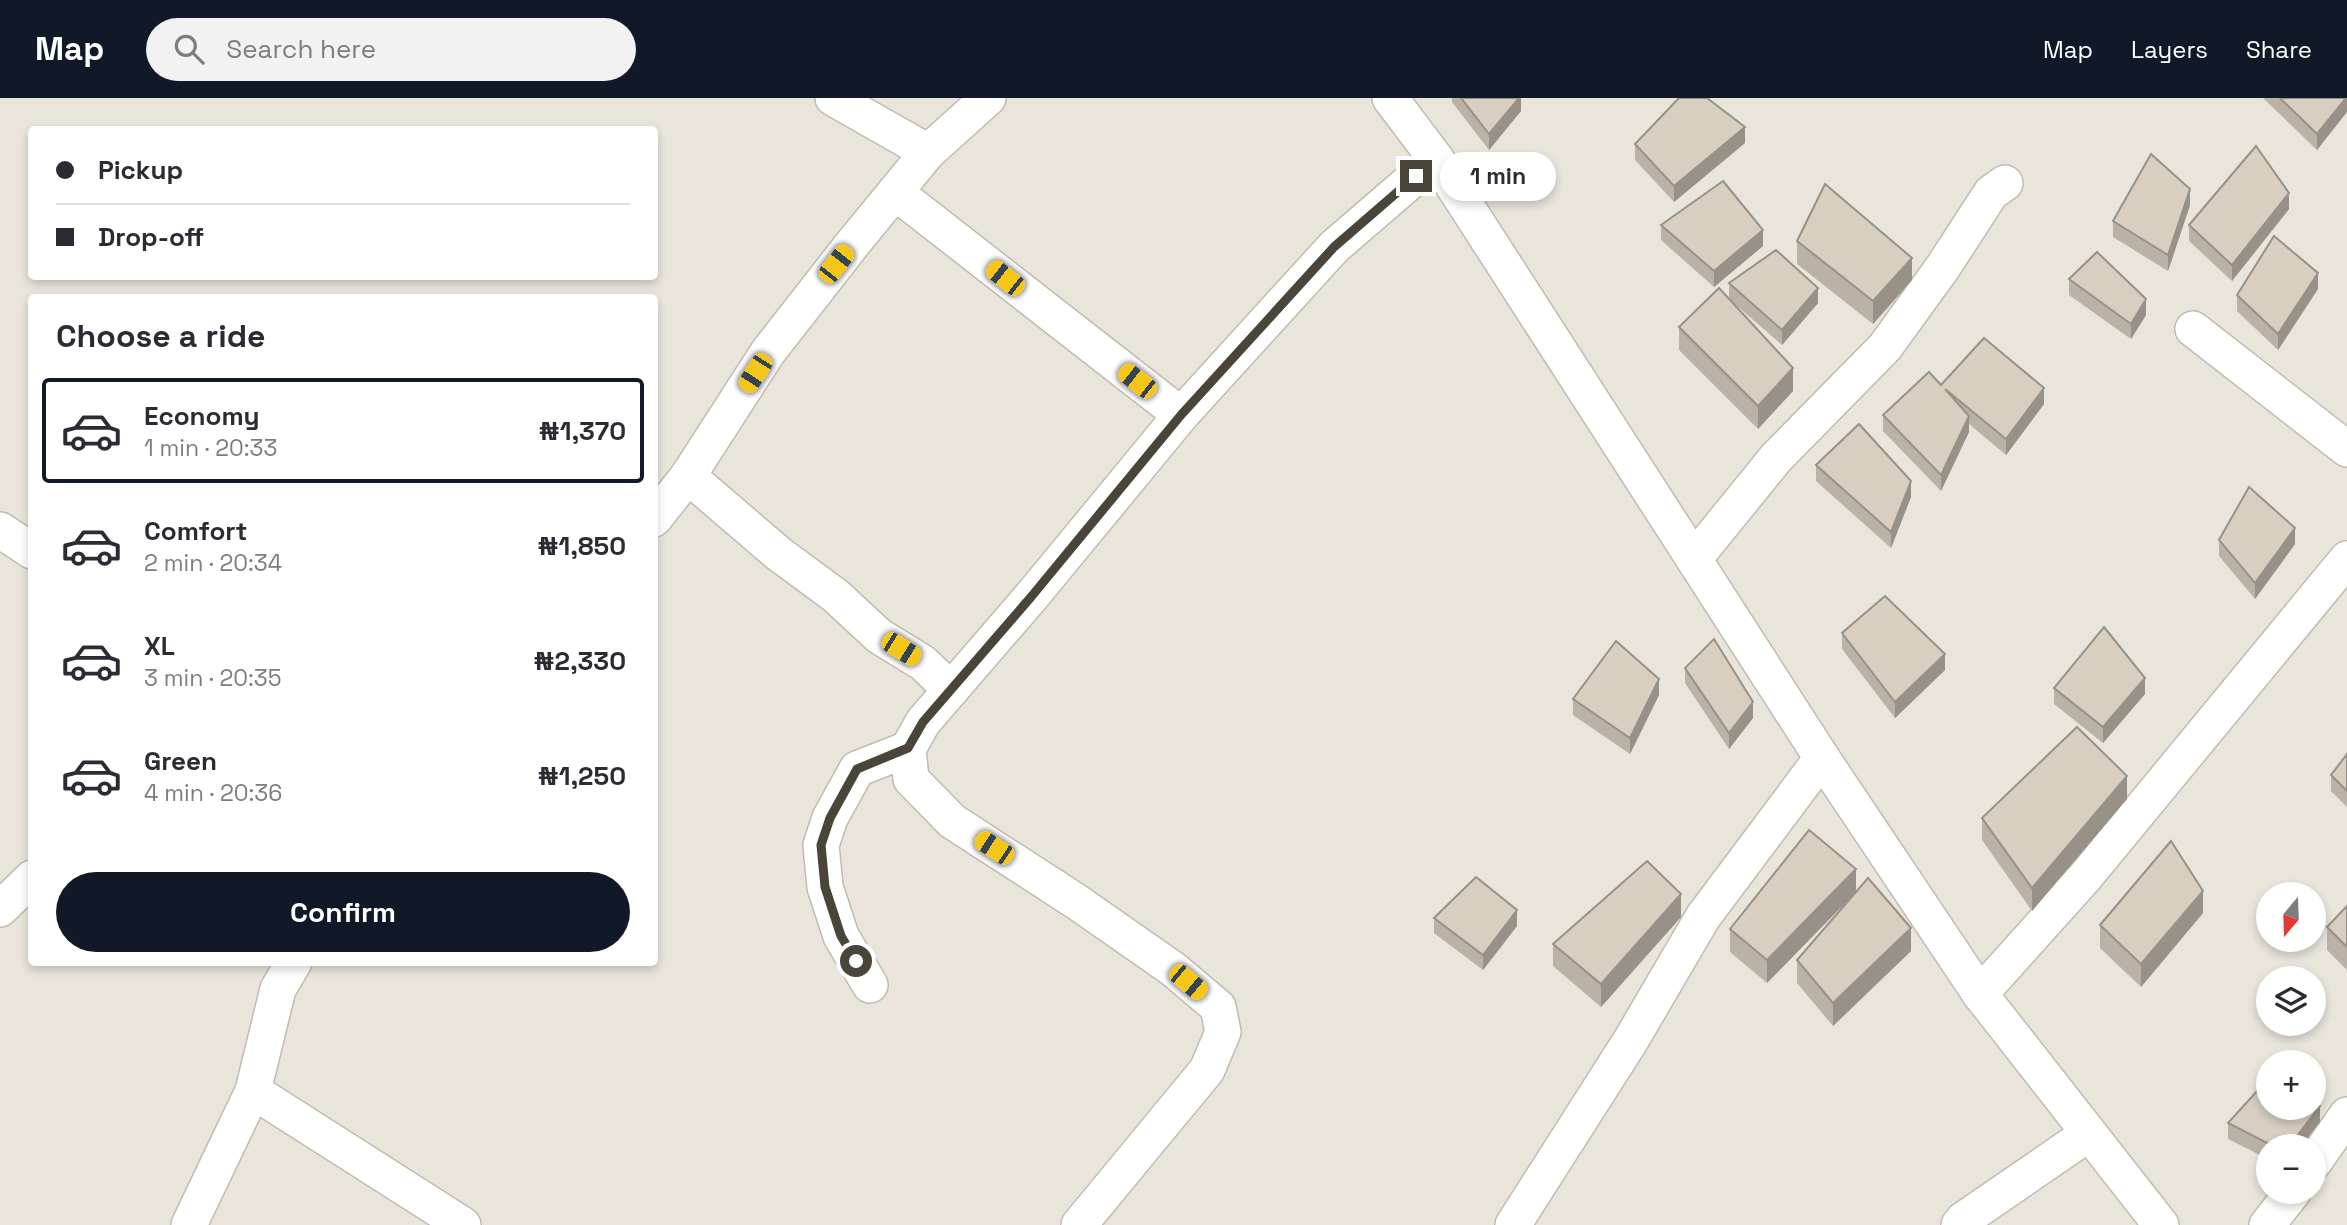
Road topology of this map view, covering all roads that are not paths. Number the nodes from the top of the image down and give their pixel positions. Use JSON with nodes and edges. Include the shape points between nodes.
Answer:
{"nodes":[{"id":1,"x":832,"y":98,"type":"edge"},
{"id":2,"x":988,"y":98,"type":"edge"},
{"id":3,"x":1399,"y":101,"type":"edge"},
{"id":4,"x":928,"y":152,"type":"junction"},
{"id":5,"x":1436,"y":159,"type":"junction"},
{"id":6,"x":2006,"y":183,"type":"dead end"},
{"id":7,"x":895,"y":192,"type":"junction"},
{"id":8,"x":2193,"y":329,"type":"dead end"},
{"id":9,"x":1181,"y":415,"type":"junction"},
{"id":10,"x":2347,"y":449,"type":"edge"},
{"id":11,"x":688,"y":476,"type":"junction"},
{"id":12,"x":658,"y":514,"type":"edge"},
{"id":13,"x":0,"y":530,"type":"edge"},
{"id":14,"x":28,"y":548,"type":"edge"},
{"id":15,"x":1694,"y":559,"type":"junction"},
{"id":16,"x":2347,"y":559,"type":"edge"},
{"id":17,"x":951,"y":690,"type":"junction"},
{"id":18,"x":908,"y":748,"type":"junction"},
{"id":19,"x":1822,"y":758,"type":"junction"},
{"id":20,"x":28,"y":882,"type":"edge"},
{"id":21,"x":0,"y":909,"type":"edge"},
{"id":22,"x":291,"y":966,"type":"edge"},
{"id":23,"x":870,"y":985,"type":"dead end"},
{"id":24,"x":1980,"y":994,"type":"junction"},
{"id":25,"x":253,"y":1091,"type":"junction"},
{"id":26,"x":2347,"y":1115,"type":"edge"},
{"id":27,"x":2088,"y":1134,"type":"junction"},
{"id":28,"x":2326,"y":1146,"type":"edge"},
{"id":29,"x":2283,"y":1204,"type":"edge"},
{"id":30,"x":189,"y":1225,"type":"edge"},
{"id":31,"x":463,"y":1225,"type":"edge"},
{"id":32,"x":1079,"y":1225,"type":"edge"},
{"id":33,"x":1513,"y":1225,"type":"edge"},
{"id":34,"x":1959,"y":1225,"type":"edge"},
{"id":35,"x":2161,"y":1225,"type":"edge"},
{"id":36,"x":2267,"y":1225,"type":"edge"}],
"edges":[{"from":1,"to":4,"type":"street"},
{"from":2,"to":4,"type":"street"},
{"from":3,"to":5,"type":"street"},
{"from":4,"to":7,"type":"street"},
{"from":5,"to":9,"type":"street","via":[[1334,247]]},
{"from":5,"to":15,"type":"street"},
{"from":6,"to":15,"type":"street","via":[[1991,194],[1885,347],[1776,458]]},
{"from":7,"to":9,"type":"street"},
{"from":7,"to":11,"type":"street","via":[[768,352]]},
{"from":8,"to":10,"type":"street"},
{"from":9,"to":17,"type":"street"},
{"from":11,"to":12,"type":"street"},
{"from":11,"to":17,"type":"street","via":[[879,636],[923,663]]},
{"from":13,"to":14,"type":"street"},
{"from":15,"to":19,"type":"street"},
{"from":16,"to":24,"type":"street","via":[[2086,876]]},
{"from":17,"to":18,"type":"street"},
{"from":18,"to":23,"type":"street","via":[[857,769],[821,845],[825,887],[841,936]]},
{"from":18,"to":32,"type":"street","via":[[911,779],[952,821],[1173,969],[1218,1007],[1223,1032],[1207,1070]]},
{"from":19,"to":24,"type":"street"},
{"from":19,"to":33,"type":"street","via":[[1703,917]]},
{"from":20,"to":21,"type":"street"},
{"from":22,"to":25,"type":"street","via":[[278,989]]},
{"from":24,"to":27,"type":"street"},
{"from":25,"to":30,"type":"street"},
{"from":25,"to":31,"type":"street"},
{"from":26,"to":28,"type":"street"},
{"from":27,"to":34,"type":"street"},
{"from":27,"to":35,"type":"street"},
{"from":29,"to":36,"type":"street"}]}
